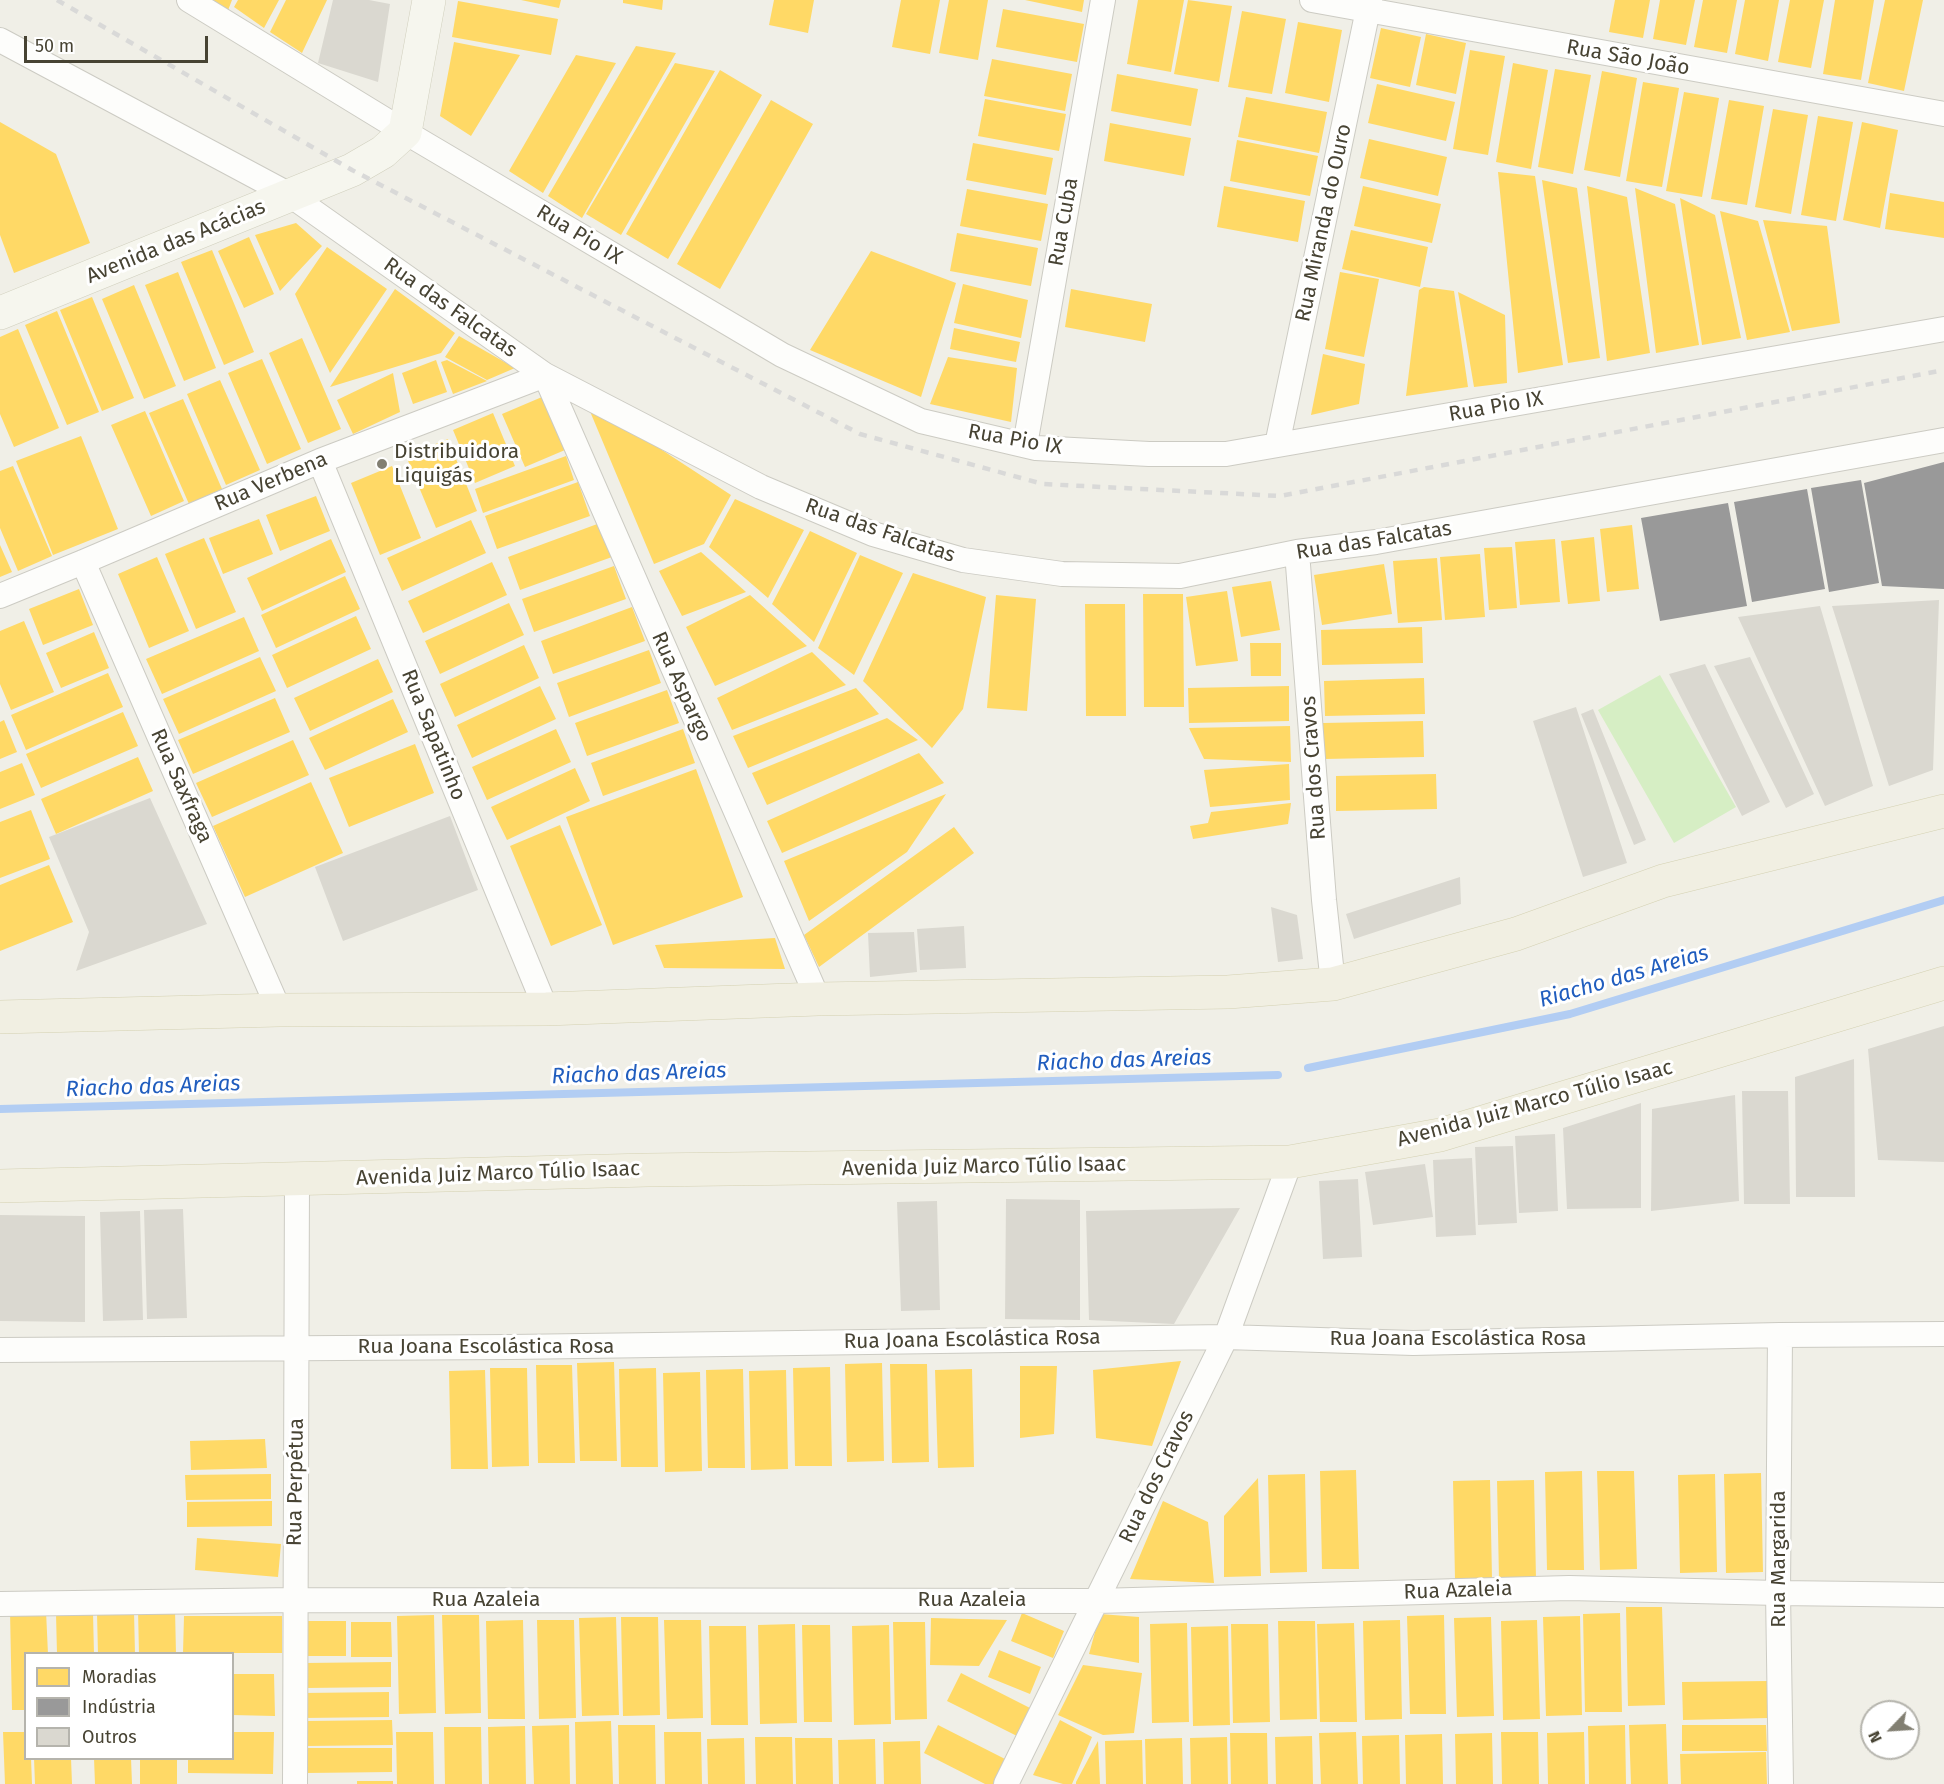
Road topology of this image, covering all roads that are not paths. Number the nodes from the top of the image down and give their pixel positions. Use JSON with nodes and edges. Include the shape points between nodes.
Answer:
{"nodes":[{"id":1,"x":189,"y":0,"type":"edge"},
{"id":2,"x":429,"y":0,"type":"edge"},
{"id":3,"x":1103,"y":0,"type":"edge"},
{"id":4,"x":1311,"y":0,"type":"edge"},
{"id":5,"x":1370,"y":6,"type":"edge"},
{"id":6,"x":0,"y":40,"type":"edge"},
{"id":7,"x":1944,"y":114,"type":"edge"},
{"id":8,"x":405,"y":132,"type":"junction"},
{"id":9,"x":290,"y":195,"type":"junction"},
{"id":10,"x":0,"y":313,"type":"edge"},
{"id":11,"x":1944,"y":329,"type":"edge"},
{"id":12,"x":545,"y":375,"type":"junction"},
{"id":13,"x":1944,"y":440,"type":"edge"},
{"id":14,"x":1025,"y":445,"type":"junction"},
{"id":15,"x":1277,"y":446,"type":"junction"},
{"id":16,"x":320,"y":460,"type":"junction"},
{"id":17,"x":1297,"y":552,"type":"junction"},
{"id":18,"x":83,"y":562,"type":"junction"},
{"id":19,"x":0,"y":596,"type":"edge"},
{"id":20,"x":1944,"y":811,"type":"edge"},
{"id":21,"x":1944,"y":983,"type":"edge"},
{"id":22,"x":1333,"y":984,"type":"junction"},
{"id":23,"x":818,"y":999,"type":"junction"},
{"id":24,"x":546,"y":1009,"type":"junction"},
{"id":25,"x":279,"y":1011,"type":"junction"},
{"id":26,"x":0,"y":1017,"type":"edge"},
{"id":27,"x":1290,"y":1162,"type":"junction"},
{"id":28,"x":297,"y":1179,"type":"junction"},
{"id":29,"x":0,"y":1186,"type":"edge"},
{"id":30,"x":1944,"y":1334,"type":"edge"},
{"id":31,"x":1779,"y":1335,"type":"junction"},
{"id":32,"x":1226,"y":1337,"type":"junction"},
{"id":33,"x":297,"y":1348,"type":"junction"},
{"id":34,"x":0,"y":1350,"type":"edge"},
{"id":35,"x":1778,"y":1593,"type":"junction"},
{"id":36,"x":1944,"y":1595,"type":"edge"},
{"id":37,"x":294,"y":1600,"type":"junction"},
{"id":38,"x":1097,"y":1601,"type":"junction"},
{"id":39,"x":0,"y":1604,"type":"edge"},
{"id":40,"x":295,"y":1784,"type":"edge"},
{"id":41,"x":1006,"y":1784,"type":"edge"},
{"id":42,"x":1781,"y":1784,"type":"edge"}],
"edges":[{"from":1,"to":8,"type":"street","name":"Rua Pio IX"},
{"from":2,"to":8,"type":"main road"},
{"from":3,"to":14,"type":"street","name":"Rua Cuba"},
{"from":4,"to":5,"type":"street","name":"Rua São João"},
{"from":5,"to":7,"type":"street","name":"Rua São João"},
{"from":5,"to":15,"type":"street","name":"Rua Miranda do Ouro"},
{"from":6,"to":9,"type":"street","name":"Rua das Falcatas"},
{"from":8,"to":9,"type":"main road","name":"Avenida das Acácias","via":[[383,152],[352,170]]},
{"from":8,"to":14,"type":"street","name":"Rua Pio IX","via":[[782,355],[921,421]]},
{"from":9,"to":10,"type":"main road","name":"Avenida das Acácias"},
{"from":9,"to":12,"type":"street","name":"Rua das Falcatas"},
{"from":11,"to":15,"type":"street","name":"Rua Pio IX"},
{"from":12,"to":16,"type":"street","name":"Rua Verbena"},
{"from":12,"to":17,"type":"street","name":"Rua das Falcatas","via":[[761,487],[873,534],[963,560],[1062,574],[1180,576]]},
{"from":12,"to":23,"type":"street","name":"Rua Aspargo"},
{"from":13,"to":17,"type":"street","name":"Rua das Falcatas","via":[[1376,542]]},
{"from":14,"to":15,"type":"street","name":"Rua Pio IX","via":[[1204,454]]},
{"from":16,"to":18,"type":"street","name":"Rua Verbena"},
{"from":16,"to":24,"type":"street","name":"Rua Sapatinho"},
{"from":17,"to":22,"type":"street","name":"Rua dos Cravos"},
{"from":18,"to":19,"type":"street","name":"Rua Verbena"},
{"from":18,"to":25,"type":"street","name":"Rua Saxfraga"},
{"from":20,"to":22,"type":"main road","via":[[1663,881],[1516,933]]},
{"from":21,"to":27,"type":"main road","name":"Avenida Juiz Marco Túlio Isaac","via":[[1440,1135]]},
{"from":22,"to":23,"type":"main road","via":[[1228,992]]},
{"from":23,"to":24,"type":"main road"},
{"from":24,"to":25,"type":"main road"},
{"from":25,"to":26,"type":"main road"},
{"from":27,"to":28,"type":"main road","name":"Avenida Juiz Marco Túlio Isaac"},
{"from":27,"to":32,"type":"street","name":"Rua dos Cravos"},
{"from":28,"to":29,"type":"main road","name":"Avenida Juiz Marco Túlio Isaac"},
{"from":28,"to":33,"type":"street","name":"Rua Perpétua"},
{"from":30,"to":31,"type":"street","name":"Rua Joana Escolástica Rosa"},
{"from":31,"to":32,"type":"street","name":"Rua Joana Escolástica Rosa","via":[[1413,1343]]},
{"from":31,"to":35,"type":"street","name":"Rua Margarida"},
{"from":32,"to":33,"type":"street","name":"Rua Joana Escolástica Rosa"},
{"from":32,"to":38,"type":"street","name":"Rua dos Cravos"},
{"from":33,"to":34,"type":"street","name":"Rua Joana Escolástica Rosa"},
{"from":33,"to":37,"type":"street","name":"Rua Perpétua"},
{"from":35,"to":36,"type":"street","name":"Rua Azaleia"},
{"from":35,"to":38,"type":"street","name":"Rua Azaleia","via":[[1569,1588]]},
{"from":35,"to":42,"type":"street","name":"Rua Margarida"},
{"from":37,"to":38,"type":"street","name":"Rua Azaleia"},
{"from":37,"to":39,"type":"street","name":"Rua Azaleia"},
{"from":37,"to":40,"type":"street","name":"Rua Perpétua"},
{"from":38,"to":41,"type":"street","name":"Rua dos Cravos"}]}
